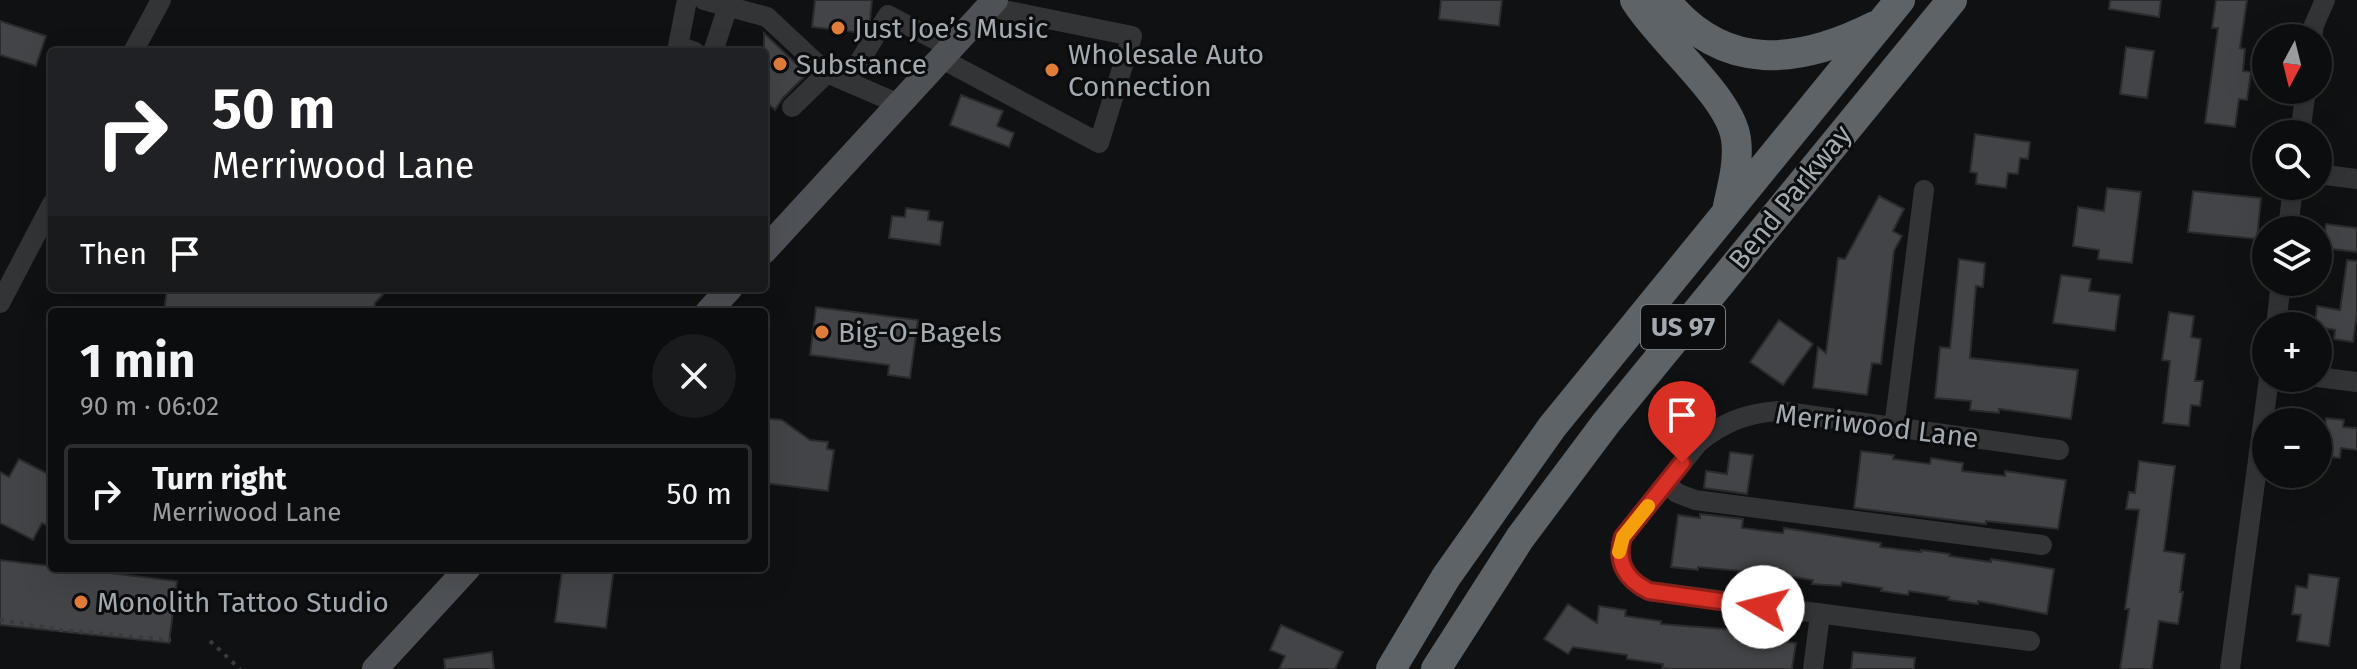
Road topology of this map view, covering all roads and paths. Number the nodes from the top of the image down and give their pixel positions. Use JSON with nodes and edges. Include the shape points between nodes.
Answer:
{"nodes":[{"id":1,"x":161,"y":0,"type":"edge"},
{"id":2,"x":687,"y":0,"type":"edge"},
{"id":3,"x":704,"y":0,"type":"edge"},
{"id":4,"x":1635,"y":0,"type":"edge"},
{"id":5,"x":1665,"y":0,"type":"edge"},
{"id":6,"x":1900,"y":0,"type":"edge"},
{"id":7,"x":1952,"y":0,"type":"edge"},
{"id":8,"x":2325,"y":0,"type":"edge"},
{"id":9,"x":992,"y":3,"type":"edge"},
{"id":10,"x":728,"y":6,"type":"junction"},
{"id":11,"x":1881,"y":24,"type":"junction"},
{"id":12,"x":2314,"y":24,"type":"edge"},
{"id":13,"x":135,"y":48,"type":"edge"},
{"id":14,"x":686,"y":48,"type":"edge"},
{"id":15,"x":714,"y":48,"type":"edge"},
{"id":16,"x":946,"y":54,"type":"junction"},
{"id":17,"x":827,"y":73,"type":"junction"},
{"id":18,"x":847,"y":82,"type":"junction"},
{"id":19,"x":899,"y":104,"type":"junction"},
{"id":20,"x":792,"y":107,"type":"dead end"},
{"id":21,"x":2332,"y":176,"type":"edge"},
{"id":22,"x":2357,"y":179,"type":"edge"},
{"id":23,"x":1924,"y":190,"type":"dead end"},
{"id":24,"x":1727,"y":210,"type":"junction"},
{"id":25,"x":48,"y":212,"type":"edge"},
{"id":26,"x":768,"y":247,"type":"edge"},
{"id":27,"x":726,"y":292,"type":"edge"},
{"id":28,"x":0,"y":303,"type":"edge"},
{"id":29,"x":712,"y":308,"type":"edge"},
{"id":30,"x":2332,"y":379,"type":"edge"},
{"id":31,"x":2357,"y":382,"type":"edge"},
{"id":32,"x":2267,"y":392,"type":"edge"},
{"id":33,"x":1894,"y":428,"type":"junction"},
{"id":34,"x":2059,"y":450,"type":"dead end"},
{"id":35,"x":1666,"y":484,"type":"junction"},
{"id":36,"x":2042,"y":545,"type":"dead end"},
{"id":37,"x":464,"y":572,"type":"edge"},
{"id":38,"x":1820,"y":615,"type":"junction"},
{"id":39,"x":0,"y":620,"type":"edge"},
{"id":40,"x":171,"y":640,"type":"dead end"},
{"id":41,"x":210,"y":641,"type":"dead end"},
{"id":42,"x":2030,"y":641,"type":"dead end"},
{"id":43,"x":240,"y":669,"type":"edge"},
{"id":44,"x":375,"y":669,"type":"edge"},
{"id":45,"x":1391,"y":669,"type":"edge"},
{"id":46,"x":1436,"y":669,"type":"edge"},
{"id":47,"x":1813,"y":669,"type":"edge"},
{"id":48,"x":2230,"y":669,"type":"edge"}],
"edges":[{"from":1,"to":13,"type":"street"},
{"from":2,"to":14,"type":"street"},
{"from":3,"to":10,"type":"street"},
{"from":4,"to":24,"type":"highway","via":[[1730,118],[1737,150]]},
{"from":5,"to":11,"type":"highway","via":[[1704,36],[1758,55],[1811,52]]},
{"from":6,"to":11,"type":"highway","name":"Bend Parkway","number":"US 97"},
{"from":7,"to":46,"type":"highway","name":"Bend Parkway","number":"US 97","via":[[1599,432],[1520,538]]},
{"from":8,"to":12,"type":"street"},
{"from":9,"to":16,"type":"main road"},
{"from":9,"to":16,"type":"street","via":[[1132,36],[1099,143]]},
{"from":10,"to":15,"type":"street"},
{"from":10,"to":17,"type":"street","via":[[767,17]]},
{"from":11,"to":24,"type":"highway","name":"Bend Parkway","number":"US 97"},
{"from":16,"to":18,"type":"street","via":[[888,15]]},
{"from":16,"to":19,"type":"main road"},
{"from":17,"to":18,"type":"street"},
{"from":17,"to":20,"type":"street"},
{"from":18,"to":19,"type":"street"},
{"from":19,"to":26,"type":"main road"},
{"from":21,"to":22,"type":"street"},
{"from":23,"to":33,"type":"street"},
{"from":24,"to":45,"type":"highway","name":"Bend Parkway","number":"US 97","via":[[1515,477]]},
{"from":25,"to":28,"type":"street"},
{"from":27,"to":29,"type":"main road"},
{"from":30,"to":31,"type":"street"},
{"from":32,"to":48,"type":"street"},
{"from":33,"to":34,"type":"street","name":"Merriwood Lane"},
{"from":33,"to":35,"type":"street","name":"Merriwood Lane","via":[[1779,411],[1756,413],[1712,431]]},
{"from":35,"to":36,"type":"street","via":[[1695,500]]},
{"from":35,"to":38,"type":"street","name":"Merriwood Lane","via":[[1623,537],[1619,550],[1627,576],[1637,585]]},
{"from":37,"to":44,"type":"main road"},
{"from":38,"to":42,"type":"street","name":"Merriwood Lane"},
{"from":38,"to":47,"type":"street"},
{"from":39,"to":40,"type":"path"},
{"from":41,"to":43,"type":"path"}]}
